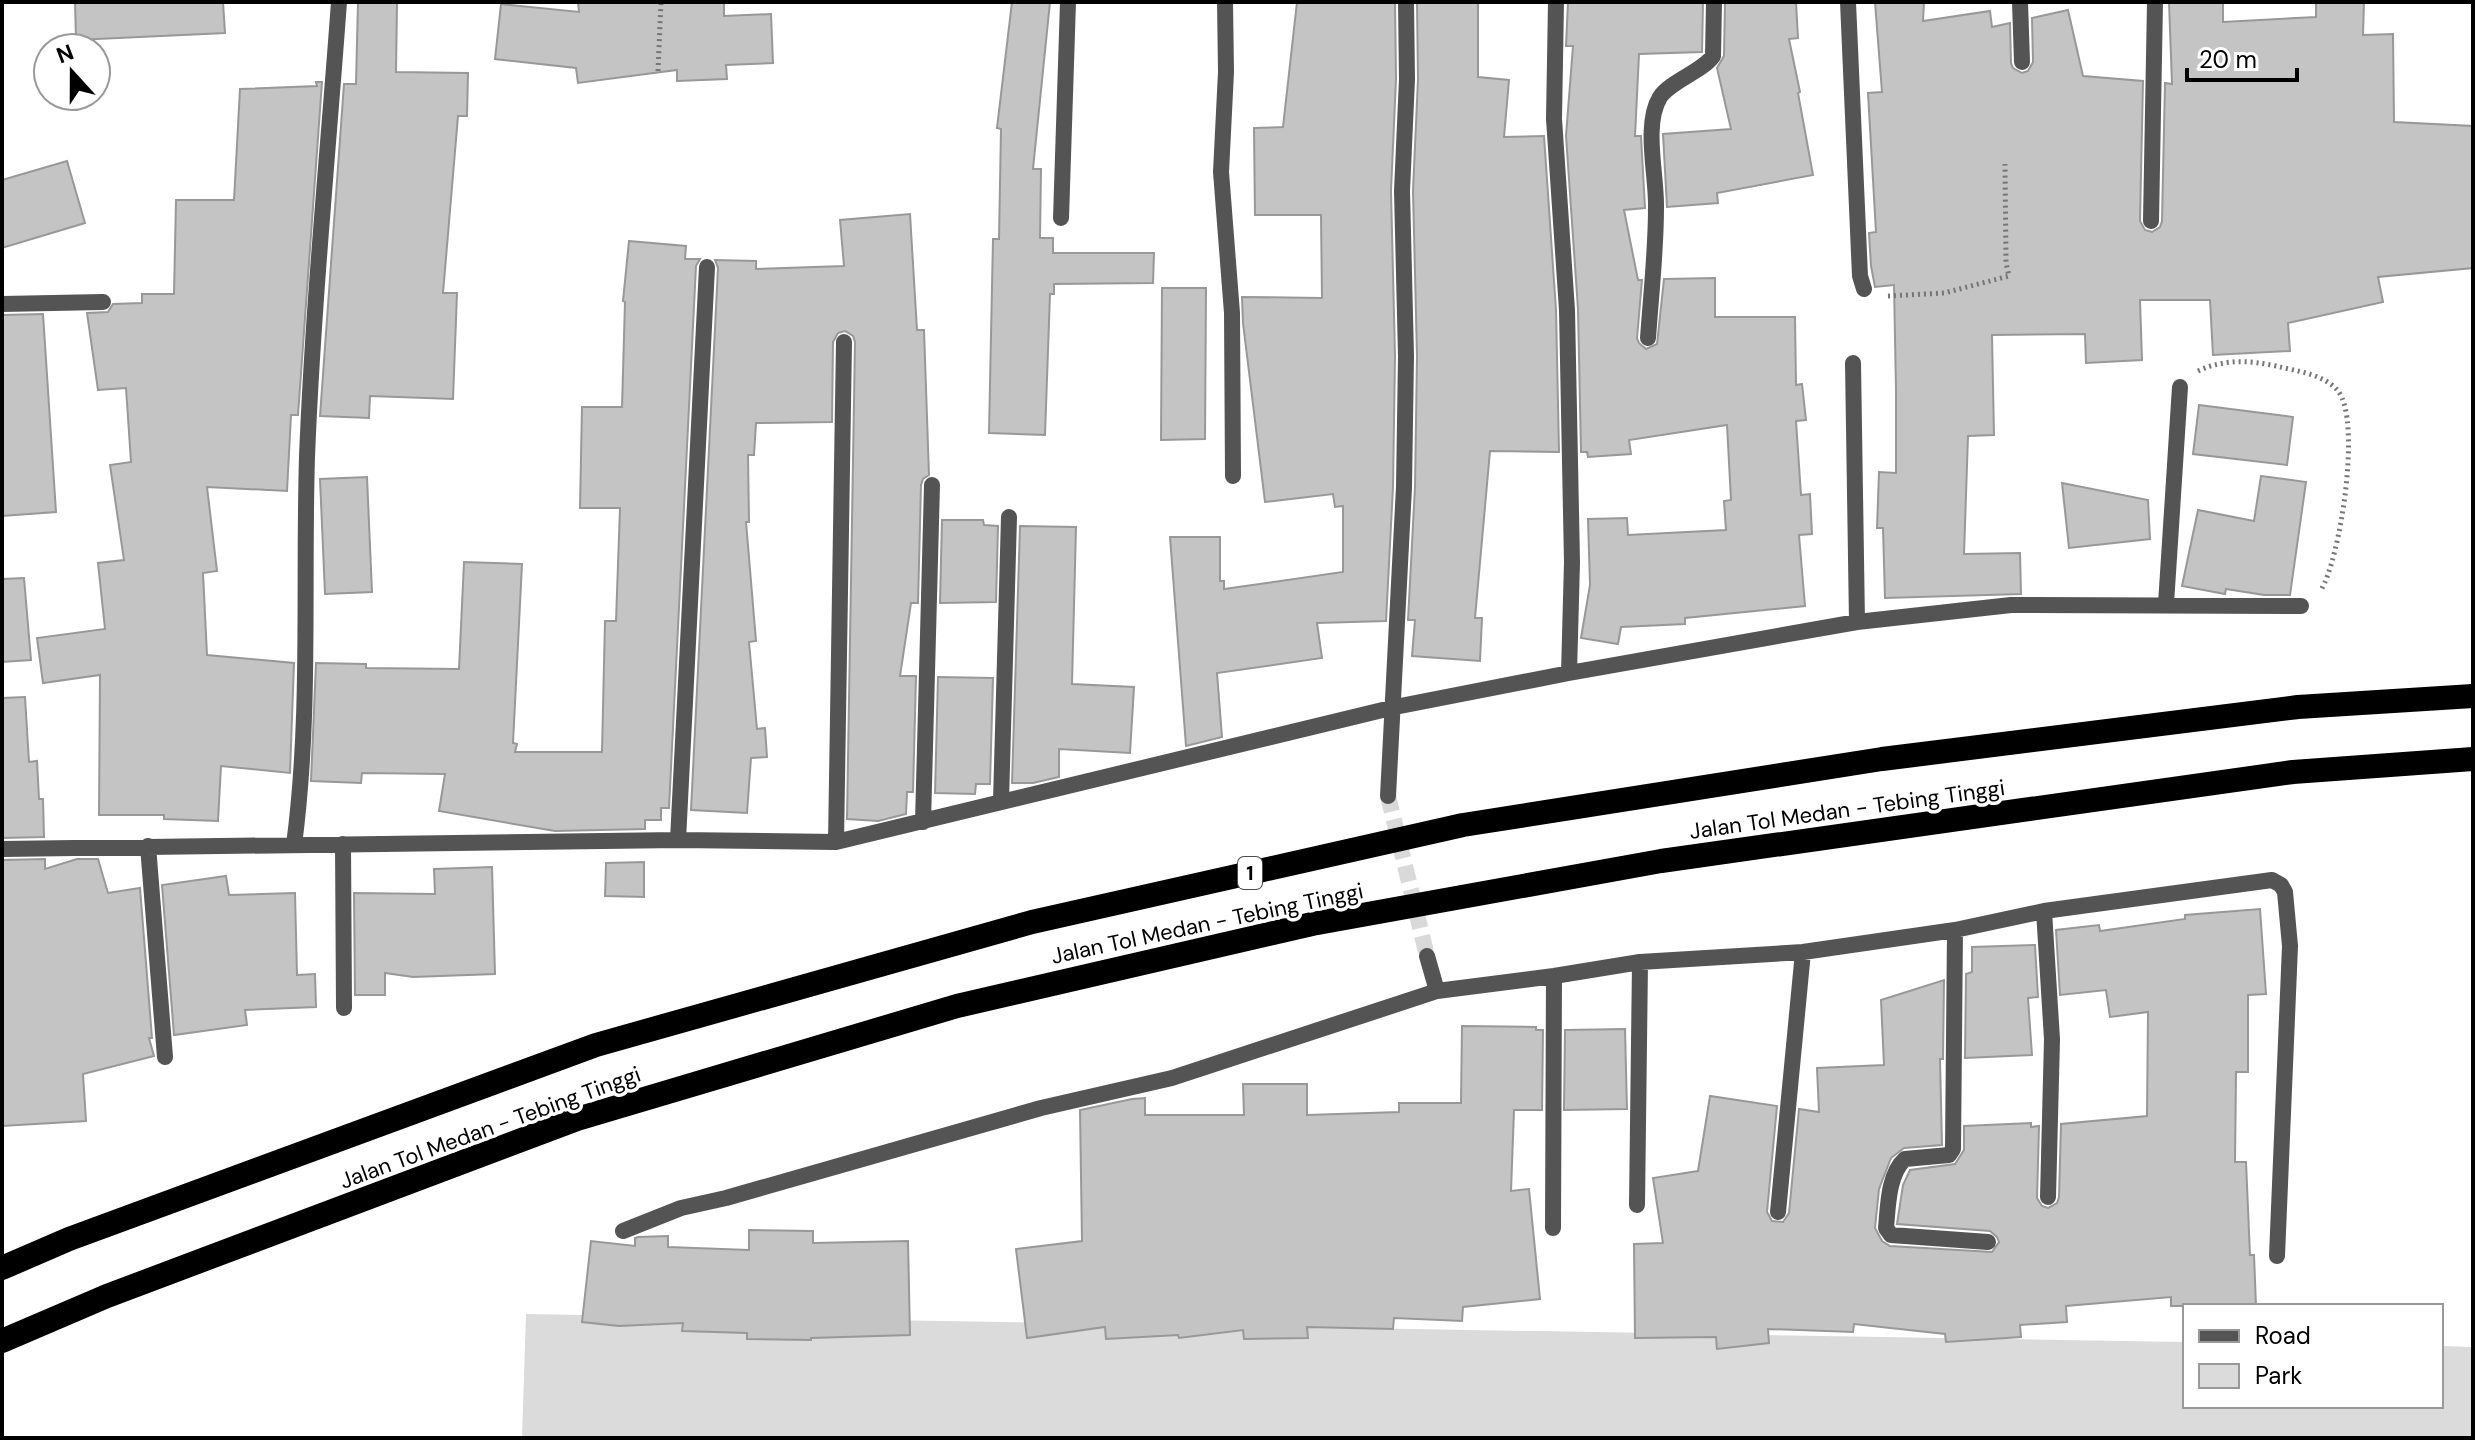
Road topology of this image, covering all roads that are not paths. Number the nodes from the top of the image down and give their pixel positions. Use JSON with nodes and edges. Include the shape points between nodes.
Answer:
{"nodes":[{"id":1,"x":339,"y":2,"type":"edge"},
{"id":2,"x":1068,"y":2,"type":"edge"},
{"id":3,"x":1225,"y":2,"type":"edge"},
{"id":4,"x":1406,"y":2,"type":"edge"},
{"id":5,"x":1556,"y":2,"type":"edge"},
{"id":6,"x":1714,"y":2,"type":"edge"},
{"id":7,"x":1848,"y":2,"type":"edge"},
{"id":8,"x":2020,"y":2,"type":"edge"},
{"id":9,"x":2155,"y":2,"type":"edge"},
{"id":10,"x":2022,"y":62,"type":"dead end"},
{"id":11,"x":1061,"y":218,"type":"dead end"},
{"id":12,"x":2151,"y":221,"type":"dead end"},
{"id":13,"x":707,"y":267,"type":"dead end"},
{"id":14,"x":1864,"y":289,"type":"road end"},
{"id":15,"x":103,"y":302,"type":"dead end"},
{"id":16,"x":2,"y":304,"type":"edge"},
{"id":17,"x":1648,"y":338,"type":"dead end"},
{"id":18,"x":844,"y":342,"type":"dead end"},
{"id":19,"x":1853,"y":363,"type":"dead end"},
{"id":20,"x":2180,"y":387,"type":"road end"},
{"id":21,"x":1233,"y":476,"type":"dead end"},
{"id":22,"x":932,"y":485,"type":"dead end"},
{"id":23,"x":1009,"y":517,"type":"dead end"},
{"id":24,"x":2166,"y":604,"type":"junction"},
{"id":25,"x":2301,"y":606,"type":"road end"},
{"id":26,"x":1857,"y":622,"type":"junction"},
{"id":27,"x":1569,"y":673,"type":"junction"},
{"id":28,"x":2473,"y":696,"type":"edge"},
{"id":29,"x":1395,"y":707,"type":"junction"},
{"id":30,"x":2473,"y":759,"type":"edge"},
{"id":31,"x":1388,"y":796,"type":"tunnel mouth"},
{"id":32,"x":1001,"y":801,"type":"junction"},
{"id":33,"x":923,"y":822,"type":"junction"},
{"id":34,"x":678,"y":840,"type":"junction"},
{"id":35,"x":836,"y":842,"type":"junction"},
{"id":36,"x":343,"y":844,"type":"junction"},
{"id":37,"x":294,"y":845,"type":"junction"},
{"id":38,"x":148,"y":846,"type":"junction"},
{"id":39,"x":2,"y":849,"type":"edge"},
{"id":40,"x":2044,"y":911,"type":"junction"},
{"id":41,"x":1955,"y":930,"type":"junction"},
{"id":42,"x":1803,"y":952,"type":"junction"},
{"id":43,"x":1427,"y":956,"type":"tunnel mouth"},
{"id":44,"x":1640,"y":962,"type":"junction"},
{"id":45,"x":1554,"y":976,"type":"junction"},
{"id":46,"x":1437,"y":991,"type":"junction"},
{"id":47,"x":344,"y":1008,"type":"dead end"},
{"id":48,"x":165,"y":1057,"type":"dead end"},
{"id":49,"x":2048,"y":1197,"type":"dead end"},
{"id":50,"x":1637,"y":1205,"type":"dead end"},
{"id":51,"x":1778,"y":1212,"type":"dead end"},
{"id":52,"x":1553,"y":1228,"type":"dead end"},
{"id":53,"x":623,"y":1231,"type":"dead end"},
{"id":54,"x":1988,"y":1242,"type":"dead end"},
{"id":55,"x":2277,"y":1256,"type":"dead end"},
{"id":56,"x":2,"y":1268,"type":"edge"},
{"id":57,"x":2,"y":1341,"type":"edge"}],
"edges":[{"from":1,"to":37,"type":"street","via":[[307,458],[305,685]]},
{"from":2,"to":11,"type":"street"},
{"from":3,"to":21,"type":"street","via":[[1221,172],[1232,313]]},
{"from":4,"to":29,"type":"street","via":[[1404,487]]},
{"from":5,"to":27,"type":"street","via":[[1554,119],[1567,310],[1572,562]]},
{"from":6,"to":17,"type":"street","via":[[1713,56],[1665,92],[1655,109]]},
{"from":7,"to":14,"type":"street"},
{"from":8,"to":10,"type":"street"},
{"from":9,"to":12,"type":"street"},
{"from":13,"to":34,"type":"street"},
{"from":15,"to":16,"type":"street"},
{"from":18,"to":35,"type":"street"},
{"from":19,"to":26,"type":"street"},
{"from":20,"to":24,"type":"street"},
{"from":22,"to":33,"type":"street"},
{"from":23,"to":32,"type":"street"},
{"from":24,"to":25,"type":"street"},
{"from":24,"to":26,"type":"street","via":[[2011,605]]},
{"from":26,"to":27,"type":"street"},
{"from":27,"to":29,"type":"street"},
{"from":28,"to":56,"type":"highway","name":"Jalan Tol Medan - Tebing Tinggi","number":"1","via":[[2298,707],[1882,759],[1463,825],[1032,922],[596,1045]]},
{"from":29,"to":31,"type":"street"},
{"from":29,"to":32,"type":"street"},
{"from":30,"to":57,"type":"highway","name":"Jalan Tol Medan - Tebing Tinggi","via":[[2293,772],[1661,861],[1296,927],[957,1006],[577,1119],[107,1296]]},
{"from":32,"to":33,"type":"street"},
{"from":33,"to":35,"type":"street"},
{"from":34,"to":35,"type":"street"},
{"from":34,"to":36,"type":"street"},
{"from":36,"to":37,"type":"street"},
{"from":36,"to":47,"type":"street"},
{"from":37,"to":38,"type":"street"},
{"from":38,"to":39,"type":"street"},
{"from":38,"to":48,"type":"street"},
{"from":40,"to":41,"type":"street"},
{"from":40,"to":49,"type":"street","via":[[2052,1039]]},
{"from":40,"to":55,"type":"street","via":[[2272,880],[2284,888],[2290,946]]},
{"from":41,"to":42,"type":"street"},
{"from":41,"to":54,"type":"street","via":[[1953,1149],[1949,1155],[1905,1159],[1900,1164],[1886,1228],[1891,1235]]},
{"from":42,"to":44,"type":"street"},
{"from":42,"to":51,"type":"street"},
{"from":43,"to":46,"type":"street"},
{"from":44,"to":45,"type":"street"},
{"from":44,"to":50,"type":"street"},
{"from":45,"to":46,"type":"street"},
{"from":45,"to":52,"type":"street"},
{"from":46,"to":53,"type":"street","via":[[1172,1078],[1041,1108],[681,1208]]}]}
